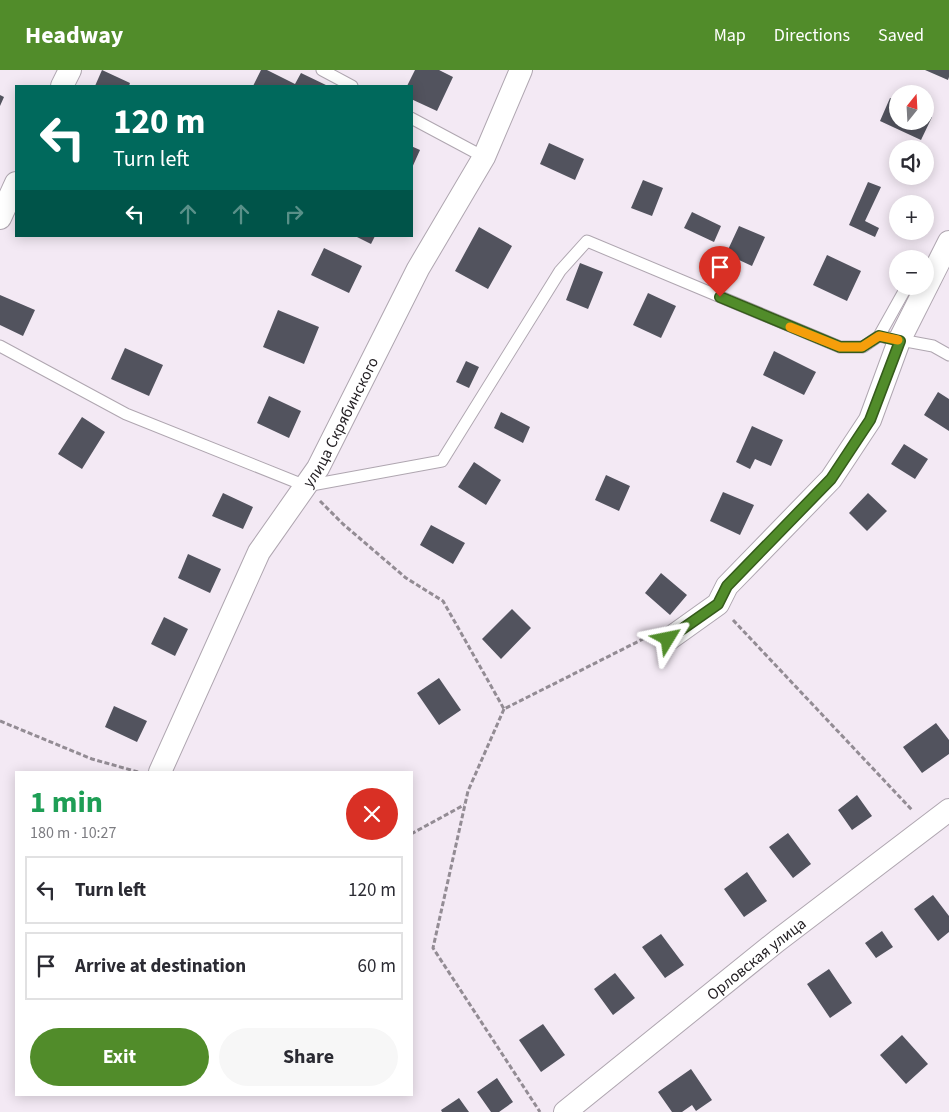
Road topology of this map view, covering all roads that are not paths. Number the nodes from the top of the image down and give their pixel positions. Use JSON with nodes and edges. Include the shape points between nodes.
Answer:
{"nodes":[{"id":1,"x":70,"y":70,"type":"edge"},
{"id":2,"x":322,"y":70,"type":"edge"},
{"id":3,"x":521,"y":70,"type":"edge"},
{"id":4,"x":62,"y":85,"type":"edge"},
{"id":5,"x":350,"y":85,"type":"edge"},
{"id":6,"x":413,"y":119,"type":"edge"},
{"id":7,"x":484,"y":157,"type":"junction"},
{"id":8,"x":15,"y":185,"type":"edge"},
{"id":9,"x":0,"y":218,"type":"edge"},
{"id":10,"x":947,"y":245,"type":"edge"},
{"id":11,"x":934,"y":256,"type":"edge"},
{"id":12,"x":904,"y":295,"type":"edge"},
{"id":13,"x":889,"y":338,"type":"junction"},
{"id":14,"x":0,"y":346,"type":"edge"},
{"id":15,"x":949,"y":355,"type":"edge"},
{"id":16,"x":306,"y":486,"type":"junction"},
{"id":17,"x":662,"y":636,"type":"road end"},
{"id":18,"x":160,"y":771,"type":"edge"},
{"id":19,"x":949,"y":810,"type":"edge"},
{"id":20,"x":566,"y":1111,"type":"edge"}],
"edges":[{"from":1,"to":4,"type":"street"},
{"from":2,"to":5,"type":"lane"},
{"from":3,"to":7,"type":"street","name":"улица Скрябинского"},
{"from":6,"to":7,"type":"lane"},
{"from":7,"to":16,"type":"street","name":"улица Скрябинского","via":[[418,269]]},
{"from":8,"to":9,"type":"street"},
{"from":10,"to":11,"type":"lane"},
{"from":10,"to":13,"type":"street"},
{"from":12,"to":13,"type":"lane"},
{"from":13,"to":15,"type":"lane","via":[[933,346]]},
{"from":13,"to":16,"type":"lane","via":[[862,347],[840,347],[587,241],[560,270],[442,461]]},
{"from":13,"to":17,"type":"street","via":[[870,420],[831,479],[727,586],[718,604]]},
{"from":14,"to":16,"type":"lane","via":[[126,414]]},
{"from":16,"to":18,"type":"street","name":"улица Скрябинского","via":[[259,552]]},
{"from":19,"to":20,"type":"street","name":"Орловская улица","via":[[777,941]]}]}
